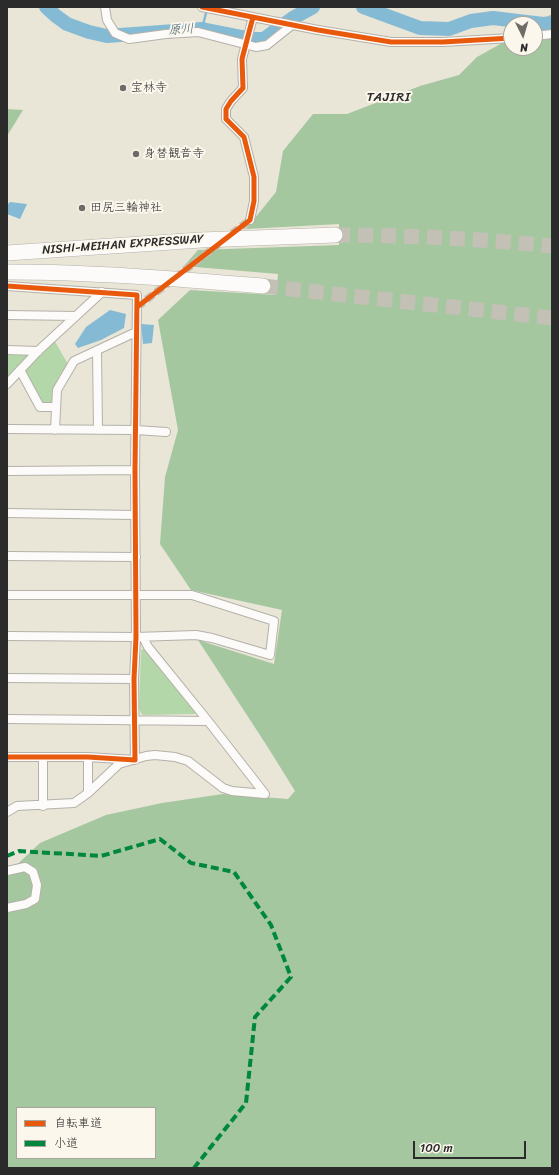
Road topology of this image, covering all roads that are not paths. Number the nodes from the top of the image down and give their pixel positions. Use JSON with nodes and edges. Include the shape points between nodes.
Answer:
{"nodes":[{"id":1,"x":105,"y":7,"type":"edge"},
{"id":2,"x":202,"y":7,"type":"edge"},
{"id":3,"x":253,"y":17,"type":"junction"},
{"id":4,"x":292,"y":25,"type":"junction"},
{"id":5,"x":503,"y":38,"type":"edge"},
{"id":6,"x":245,"y":44,"type":"junction"},
{"id":7,"x":250,"y":220,"type":"tunnel mouth"},
{"id":8,"x":335,"y":235,"type":"tunnel mouth"},
{"id":9,"x":7,"y":253,"type":"edge"},
{"id":10,"x":7,"y":272,"type":"edge"},
{"id":11,"x":7,"y":286,"type":"edge"},
{"id":12,"x":264,"y":286,"type":"tunnel mouth"},
{"id":13,"x":102,"y":292,"type":"junction"},
{"id":14,"x":7,"y":315,"type":"edge"},
{"id":15,"x":76,"y":316,"type":"junction"},
{"id":16,"x":136,"y":332,"type":"junction"},
{"id":17,"x":7,"y":350,"type":"edge"},
{"id":18,"x":38,"y":351,"type":"junction"},
{"id":19,"x":97,"y":351,"type":"junction"},
{"id":20,"x":20,"y":370,"type":"junction"},
{"id":21,"x":7,"y":384,"type":"edge"},
{"id":22,"x":56,"y":407,"type":"junction"},
{"id":23,"x":7,"y":429,"type":"edge"},
{"id":24,"x":55,"y":430,"type":"junction"},
{"id":25,"x":98,"y":430,"type":"junction"},
{"id":26,"x":136,"y":430,"type":"junction"},
{"id":27,"x":166,"y":432,"type":"dead end"},
{"id":28,"x":7,"y":470,"type":"edge"},
{"id":29,"x":135,"y":470,"type":"junction"},
{"id":30,"x":7,"y":513,"type":"edge"},
{"id":31,"x":135,"y":515,"type":"junction"},
{"id":32,"x":7,"y":556,"type":"edge"},
{"id":33,"x":136,"y":557,"type":"junction"},
{"id":34,"x":7,"y":595,"type":"edge"},
{"id":35,"x":135,"y":596,"type":"junction"},
{"id":36,"x":7,"y":636,"type":"edge"},
{"id":37,"x":139,"y":637,"type":"junction"},
{"id":38,"x":7,"y":678,"type":"edge"},
{"id":39,"x":134,"y":679,"type":"junction"},
{"id":40,"x":7,"y":719,"type":"edge"},
{"id":41,"x":135,"y":720,"type":"junction"},
{"id":42,"x":208,"y":721,"type":"junction"},
{"id":43,"x":7,"y":757,"type":"edge"},
{"id":44,"x":43,"y":757,"type":"junction"},
{"id":45,"x":88,"y":757,"type":"junction"},
{"id":46,"x":135,"y":760,"type":"junction"},
{"id":47,"x":88,"y":793,"type":"junction"},
{"id":48,"x":43,"y":806,"type":"junction"},
{"id":49,"x":7,"y":812,"type":"edge"},
{"id":50,"x":7,"y":871,"type":"edge"},
{"id":51,"x":7,"y":908,"type":"edge"}],
"edges":[{"from":1,"to":6,"type":"street","via":[[107,20],[115,33],[129,39],[198,32]]},
{"from":2,"to":3,"type":"street"},
{"from":3,"to":4,"type":"street"},
{"from":3,"to":6,"type":"street"},
{"from":4,"to":5,"type":"street","via":[[391,42]]},
{"from":4,"to":6,"type":"street","via":[[268,45],[256,47]]},
{"from":6,"to":7,"type":"street","via":[[242,59],[243,88],[226,109],[226,119],[244,137],[254,177],[254,201]]},
{"from":8,"to":9,"type":"highway","name":"NISHI-MEIHAN EXPRESSWAY","via":[[201,240]]},
{"from":10,"to":12,"type":"highway","name":"NISHI-MEIHAN EXPRESSWAY","via":[[143,277]]},
{"from":11,"to":13,"type":"street"},
{"from":13,"to":15,"type":"street"},
{"from":13,"to":16,"type":"street","via":[[137,295]]},
{"from":14,"to":15,"type":"street"},
{"from":15,"to":18,"type":"street"},
{"from":16,"to":19,"type":"street"},
{"from":16,"to":26,"type":"street"},
{"from":17,"to":18,"type":"street"},
{"from":18,"to":20,"type":"street"},
{"from":19,"to":22,"type":"street","via":[[74,361],[57,390]]},
{"from":19,"to":25,"type":"street"},
{"from":20,"to":21,"type":"street"},
{"from":20,"to":22,"type":"street","via":[[40,407]]},
{"from":22,"to":24,"type":"street"},
{"from":23,"to":24,"type":"street"},
{"from":24,"to":25,"type":"street"},
{"from":25,"to":26,"type":"street"},
{"from":26,"to":27,"type":"street"},
{"from":26,"to":29,"type":"street"},
{"from":28,"to":29,"type":"street"},
{"from":29,"to":31,"type":"street"},
{"from":30,"to":31,"type":"street"},
{"from":31,"to":33,"type":"street"},
{"from":32,"to":33,"type":"street"},
{"from":33,"to":35,"type":"street"},
{"from":34,"to":35,"type":"street"},
{"from":35,"to":37,"type":"street"},
{"from":35,"to":37,"type":"street","via":[[192,595],[274,621],[270,655],[196,635]]},
{"from":36,"to":37,"type":"street"},
{"from":37,"to":39,"type":"street"},
{"from":37,"to":42,"type":"street"},
{"from":38,"to":39,"type":"street"},
{"from":39,"to":41,"type":"street"},
{"from":40,"to":41,"type":"street"},
{"from":41,"to":42,"type":"street"},
{"from":41,"to":46,"type":"street"},
{"from":42,"to":46,"type":"street","via":[[265,794],[223,788],[188,761],[175,757],[155,755]]},
{"from":43,"to":44,"type":"street"},
{"from":44,"to":45,"type":"street"},
{"from":44,"to":48,"type":"street"},
{"from":45,"to":46,"type":"street"},
{"from":45,"to":47,"type":"street"},
{"from":46,"to":47,"type":"street","via":[[119,764]]},
{"from":47,"to":48,"type":"street","via":[[74,803]]},
{"from":48,"to":49,"type":"street","via":[[17,806]]},
{"from":50,"to":51,"type":"street","via":[[25,867],[33,872],[37,885],[35,899],[26,904]]}]}
